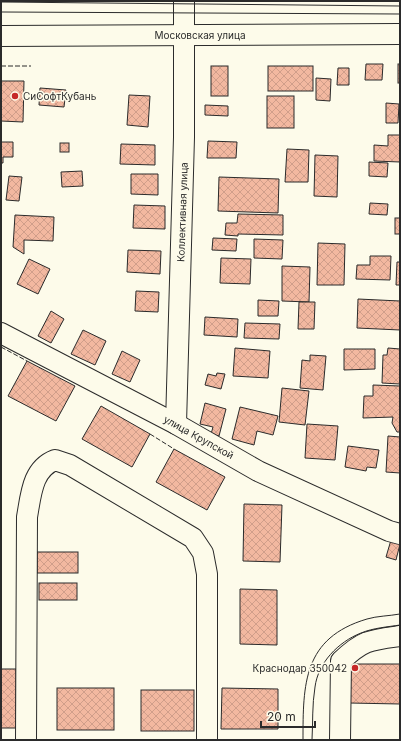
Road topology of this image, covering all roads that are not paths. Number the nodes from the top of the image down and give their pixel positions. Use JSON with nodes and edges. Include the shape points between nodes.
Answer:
{"nodes":[{"id":1,"x":184,"y":1,"type":"edge"},
{"id":2,"x":400,"y":34,"type":"edge"},
{"id":3,"x":184,"y":35,"type":"junction"},
{"id":4,"x":1,"y":36,"type":"edge"},
{"id":5,"x":1,"y":334,"type":"edge"},
{"id":6,"x":176,"y":424,"type":"junction"},
{"id":7,"x":400,"y":534,"type":"edge"},
{"id":8,"x":400,"y":636,"type":"edge"},
{"id":9,"x":26,"y":740,"type":"edge"},
{"id":10,"x":207,"y":740,"type":"edge"},
{"id":11,"x":340,"y":740,"type":"edge"}],
"edges":[{"from":1,"to":3,"type":"street","name":"Коллективная улица"},
{"from":2,"to":3,"type":"street","name":"Московская улица"},
{"from":3,"to":4,"type":"street","name":"Московская улица"},
{"from":3,"to":6,"type":"street","name":"Коллективная улица","via":[[184,137]]},
{"from":5,"to":6,"type":"street","name":"улица Крупской"},
{"from":6,"to":7,"type":"street","name":"улица Крупской","via":[[258,471]]},
{"from":8,"to":11,"type":"street","via":[[370,640],[355,648],[341,662]]},
{"from":9,"to":10,"type":"street","via":[[27,517],[31,492],[37,476],[45,464],[55,460],[70,465],[194,538],[203,553],[207,574],[208,607]]}]}
